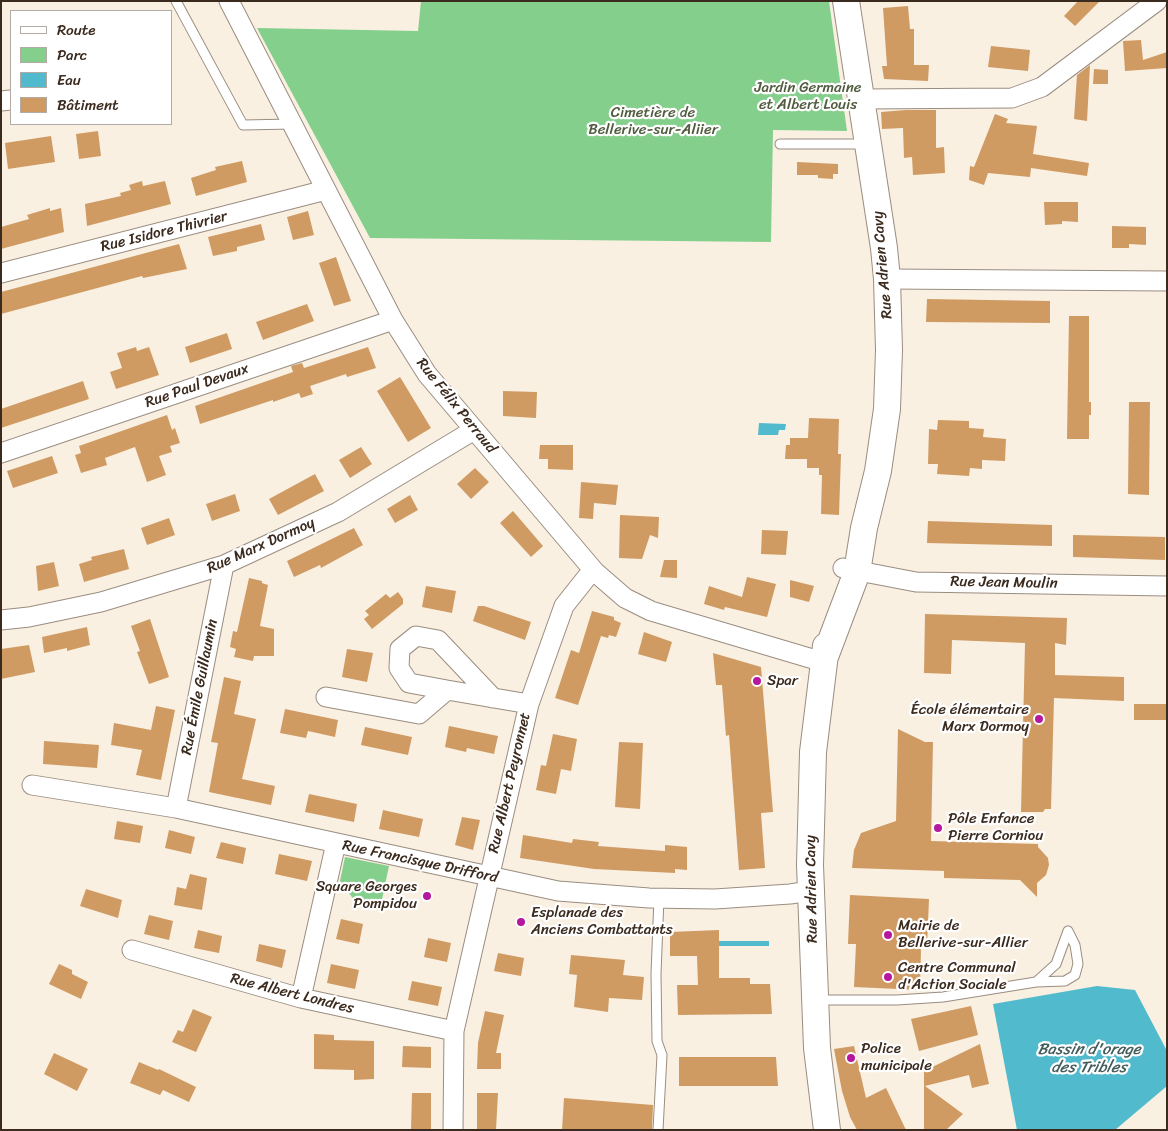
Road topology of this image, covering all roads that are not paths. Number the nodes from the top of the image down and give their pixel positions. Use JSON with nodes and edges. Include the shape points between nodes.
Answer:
{"nodes":[{"id":1,"x":176,"y":1,"type":"edge"},
{"id":2,"x":229,"y":1,"type":"edge"},
{"id":3,"x":846,"y":1,"type":"edge"},
{"id":4,"x":1157,"y":1,"type":"edge"},
{"id":5,"x":861,"y":100,"type":"junction"},
{"id":6,"x":292,"y":124,"type":"junction"},
{"id":7,"x":780,"y":144,"type":"dead end"},
{"id":8,"x":868,"y":144,"type":"junction"},
{"id":9,"x":326,"y":190,"type":"junction"},
{"id":10,"x":1,"y":273,"type":"edge"},
{"id":11,"x":887,"y":279,"type":"junction"},
{"id":12,"x":1167,"y":281,"type":"edge"},
{"id":13,"x":393,"y":320,"type":"junction"},
{"id":14,"x":474,"y":430,"type":"junction"},
{"id":15,"x":1,"y":453,"type":"edge"},
{"id":16,"x":224,"y":565,"type":"junction"},
{"id":17,"x":850,"y":570,"type":"junction"},
{"id":18,"x":595,"y":572,"type":"junction"},
{"id":19,"x":1167,"y":586,"type":"edge"},
{"id":20,"x":1,"y":620,"type":"edge"},
{"id":21,"x":823,"y":662,"type":"junction"},
{"id":22,"x":447,"y":690,"type":"junction"},
{"id":23,"x":326,"y":697,"type":"dead end"},
{"id":24,"x":492,"y":698,"type":"junction"},
{"id":25,"x":529,"y":704,"type":"junction"},
{"id":26,"x":32,"y":785,"type":"dead end"},
{"id":27,"x":176,"y":808,"type":"junction"},
{"id":28,"x":336,"y":843,"type":"junction"},
{"id":29,"x":488,"y":877,"type":"junction"},
{"id":30,"x":811,"y":891,"type":"junction"},
{"id":31,"x":658,"y":898,"type":"junction"},
{"id":32,"x":132,"y":950,"type":"dead end"},
{"id":33,"x":1036,"y":982,"type":"junction"},
{"id":34,"x":301,"y":998,"type":"junction"},
{"id":35,"x":815,"y":1000,"type":"junction"},
{"id":36,"x":454,"y":1031,"type":"junction"},
{"id":37,"x":826,"y":1123,"type":"edge"},
{"id":38,"x":453,"y":1130,"type":"edge"},
{"id":39,"x":658,"y":1130,"type":"edge"}],
"edges":[{"from":1,"to":6,"type":"lane","via":[[243,125]]},
{"from":2,"to":6,"type":"street","name":"Rue Félix Perraud"},
{"from":3,"to":5,"type":"main road","name":"Rue Adrien Cavy"},
{"from":4,"to":5,"type":"street","via":[[1042,87],[1012,98]]},
{"from":5,"to":8,"type":"main road","name":"Rue Adrien Cavy"},
{"from":6,"to":9,"type":"street","name":"Rue Félix Perraud"},
{"from":7,"to":8,"type":"lane"},
{"from":8,"to":11,"type":"main road","name":"Rue Adrien Cavy"},
{"from":9,"to":10,"type":"street","name":"Rue Isidore Thivrier"},
{"from":9,"to":13,"type":"street","name":"Rue Félix Perraud"},
{"from":11,"to":12,"type":"street"},
{"from":11,"to":17,"type":"main road","name":"Rue Adrien Cavy","via":[[887,409],[878,471]]},
{"from":13,"to":14,"type":"street","name":"Rue Félix Perraud","via":[[427,374]]},
{"from":13,"to":15,"type":"street","name":"Rue Paul Devaux"},
{"from":14,"to":16,"type":"street","name":"Rue Marx Dormoy","via":[[338,512]]},
{"from":14,"to":18,"type":"street","name":"Rue Félix Perraud"},
{"from":16,"to":20,"type":"street","name":"Rue Marx Dormoy","via":[[101,602]]},
{"from":16,"to":27,"type":"street","name":"Rue Émile Guillaumin"},
{"from":17,"to":19,"type":"street","name":"Rue Jean Moulin","via":[[916,582]]},
{"from":17,"to":21,"type":"main road","name":"Rue Adrien Cavy","via":[[834,596]]},
{"from":18,"to":21,"type":"street","name":"Rue Félix Perraud","via":[[625,598],[651,611]]},
{"from":18,"to":25,"type":"street","name":"Rue Albert Peyronnet","via":[[587,577],[564,606]]},
{"from":21,"to":30,"type":"main road","name":"Rue Adrien Cavy","via":[[813,752]]},
{"from":22,"to":23,"type":"street","via":[[418,714]]},
{"from":22,"to":24,"type":"street"},
{"from":22,"to":24,"type":"street","via":[[409,683],[399,668],[400,649],[416,636],[438,640]]},
{"from":24,"to":25,"type":"street"},
{"from":25,"to":29,"type":"street","name":"Rue Albert Peyronnet"},
{"from":26,"to":27,"type":"street","name":"Rue Francisque Drifford"},
{"from":27,"to":28,"type":"street","name":"Rue Francisque Drifford"},
{"from":28,"to":29,"type":"street","name":"Rue Francisque Drifford"},
{"from":28,"to":34,"type":"street"},
{"from":29,"to":31,"type":"street","name":"Rue Francisque Drifford","via":[[558,891]]},
{"from":29,"to":36,"type":"street","name":"Rue Albert Peyronnet"},
{"from":30,"to":31,"type":"street","name":"Rue Francisque Drifford","via":[[715,899]]},
{"from":30,"to":35,"type":"main road","name":"Rue Adrien Cavy"},
{"from":31,"to":39,"type":"lane","via":[[657,1041],[662,1055]]},
{"from":32,"to":34,"type":"street","name":"Rue Albert Londres"},
{"from":33,"to":33,"type":"lane","via":[[1065,981],[1075,975],[1078,956],[1068,931],[1056,964]]},
{"from":33,"to":35,"type":"lane","via":[[943,997]]},
{"from":34,"to":36,"type":"street","name":"Rue Albert Londres"},
{"from":35,"to":37,"type":"main road","name":"Rue Adrien Cavy"},
{"from":36,"to":38,"type":"street","name":"Rue Albert Peyronnet"}]}
